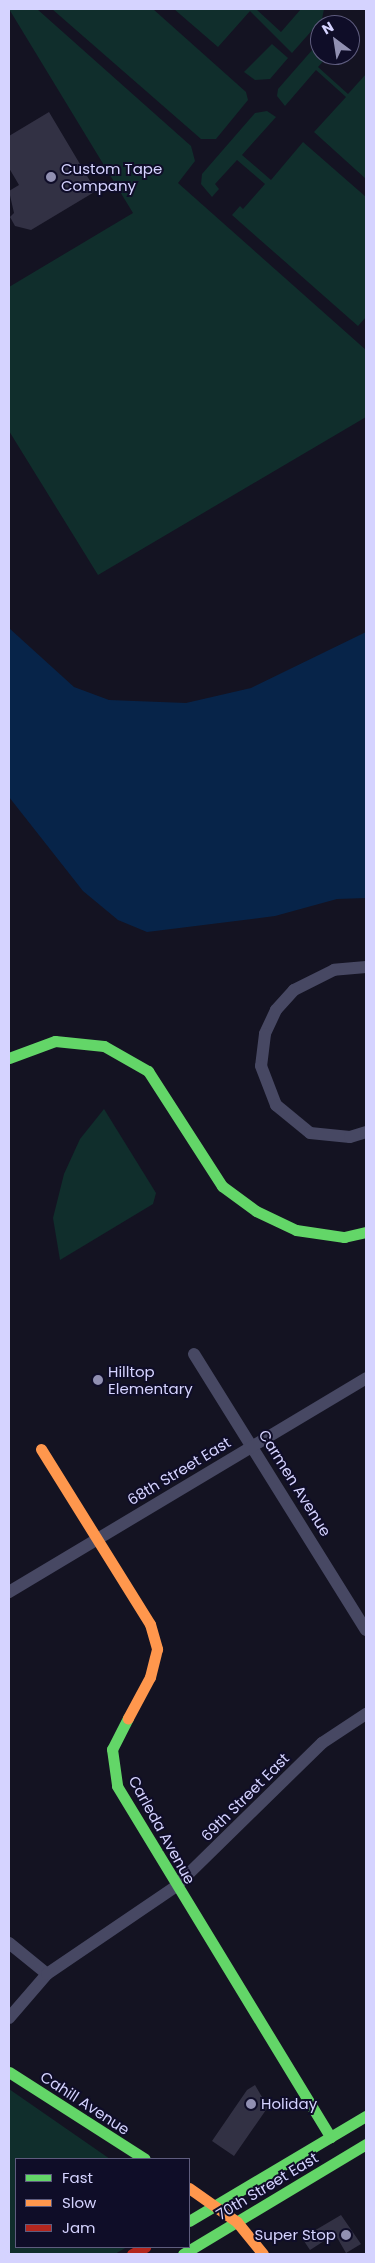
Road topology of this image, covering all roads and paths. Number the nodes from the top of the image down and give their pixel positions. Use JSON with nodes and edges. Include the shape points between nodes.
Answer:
{"nodes":[{"id":1,"x":366,"y":967,"type":"edge"},
{"id":2,"x":9,"y":1058,"type":"edge"},
{"id":3,"x":366,"y":1132,"type":"edge"},
{"id":4,"x":366,"y":1232,"type":"edge"},
{"id":5,"x":194,"y":1354,"type":"dead end"},
{"id":6,"x":366,"y":1378,"type":"edge"},
{"id":7,"x":253,"y":1446,"type":"junction"},
{"id":8,"x":41,"y":1449,"type":"dead end"},
{"id":9,"x":99,"y":1538,"type":"junction"},
{"id":10,"x":9,"y":1592,"type":"edge"},
{"id":11,"x":366,"y":1630,"type":"edge"},
{"id":12,"x":366,"y":1714,"type":"edge"},
{"id":13,"x":175,"y":1887,"type":"junction"},
{"id":14,"x":9,"y":1943,"type":"edge"},
{"id":15,"x":47,"y":1974,"type":"junction"},
{"id":16,"x":9,"y":2018,"type":"edge"},
{"id":17,"x":9,"y":2072,"type":"edge"},
{"id":18,"x":366,"y":2116,"type":"edge"},
{"id":19,"x":330,"y":2137,"type":"junction"},
{"id":20,"x":366,"y":2144,"type":"edge"},
{"id":21,"x":143,"y":2158,"type":"edge"},
{"id":22,"x":190,"y":2189,"type":"edge"},
{"id":23,"x":213,"y":2206,"type":"junction"},
{"id":24,"x":190,"y":2220,"type":"edge"},
{"id":25,"x":237,"y":2222,"type":"junction"},
{"id":26,"x":143,"y":2248,"type":"edge"},
{"id":27,"x":132,"y":2254,"type":"edge"},
{"id":28,"x":183,"y":2254,"type":"edge"},
{"id":29,"x":263,"y":2254,"type":"edge"}],
"edges":[{"from":1,"to":3,"type":"street","via":[[334,970],[294,990],[276,1010],[265,1034],[261,1066],[276,1105],[310,1134],[350,1138]]},
{"from":2,"to":4,"type":"street","via":[[55,1041],[104,1046],[148,1071],[222,1186],[256,1211],[296,1230],[344,1237]]},
{"from":5,"to":7,"type":"street","name":"Carmen Avenue"},
{"from":6,"to":7,"type":"street","name":"68th Street East"},
{"from":7,"to":9,"type":"street","name":"68th Street East"},
{"from":7,"to":11,"type":"street","name":"Carmen Avenue"},
{"from":8,"to":9,"type":"street","name":"Carleda Avenue"},
{"from":9,"to":10,"type":"street","name":"68th Street East"},
{"from":9,"to":13,"type":"street","name":"Carleda Avenue","via":[[150,1624],[157,1649],[150,1677],[112,1749],[117,1786]]},
{"from":12,"to":13,"type":"street","name":"69th Street East","via":[[322,1743]]},
{"from":13,"to":15,"type":"street","name":"69th Street East"},
{"from":13,"to":19,"type":"street","name":"Carleda Avenue"},
{"from":14,"to":15,"type":"street"},
{"from":15,"to":16,"type":"street","name":"69th Street East"},
{"from":17,"to":21,"type":"street","name":"Cahill Avenue"},
{"from":18,"to":19,"type":"street","name":"70th Street East"},
{"from":19,"to":23,"type":"street","name":"70th Street East"},
{"from":20,"to":25,"type":"street","name":"70th Street East"},
{"from":22,"to":23,"type":"street"},
{"from":23,"to":24,"type":"street","name":"70th Street East"},
{"from":23,"to":25,"type":"street"},
{"from":25,"to":28,"type":"street","name":"70th Street East"},
{"from":25,"to":29,"type":"street"},
{"from":26,"to":27,"type":"street"}]}
